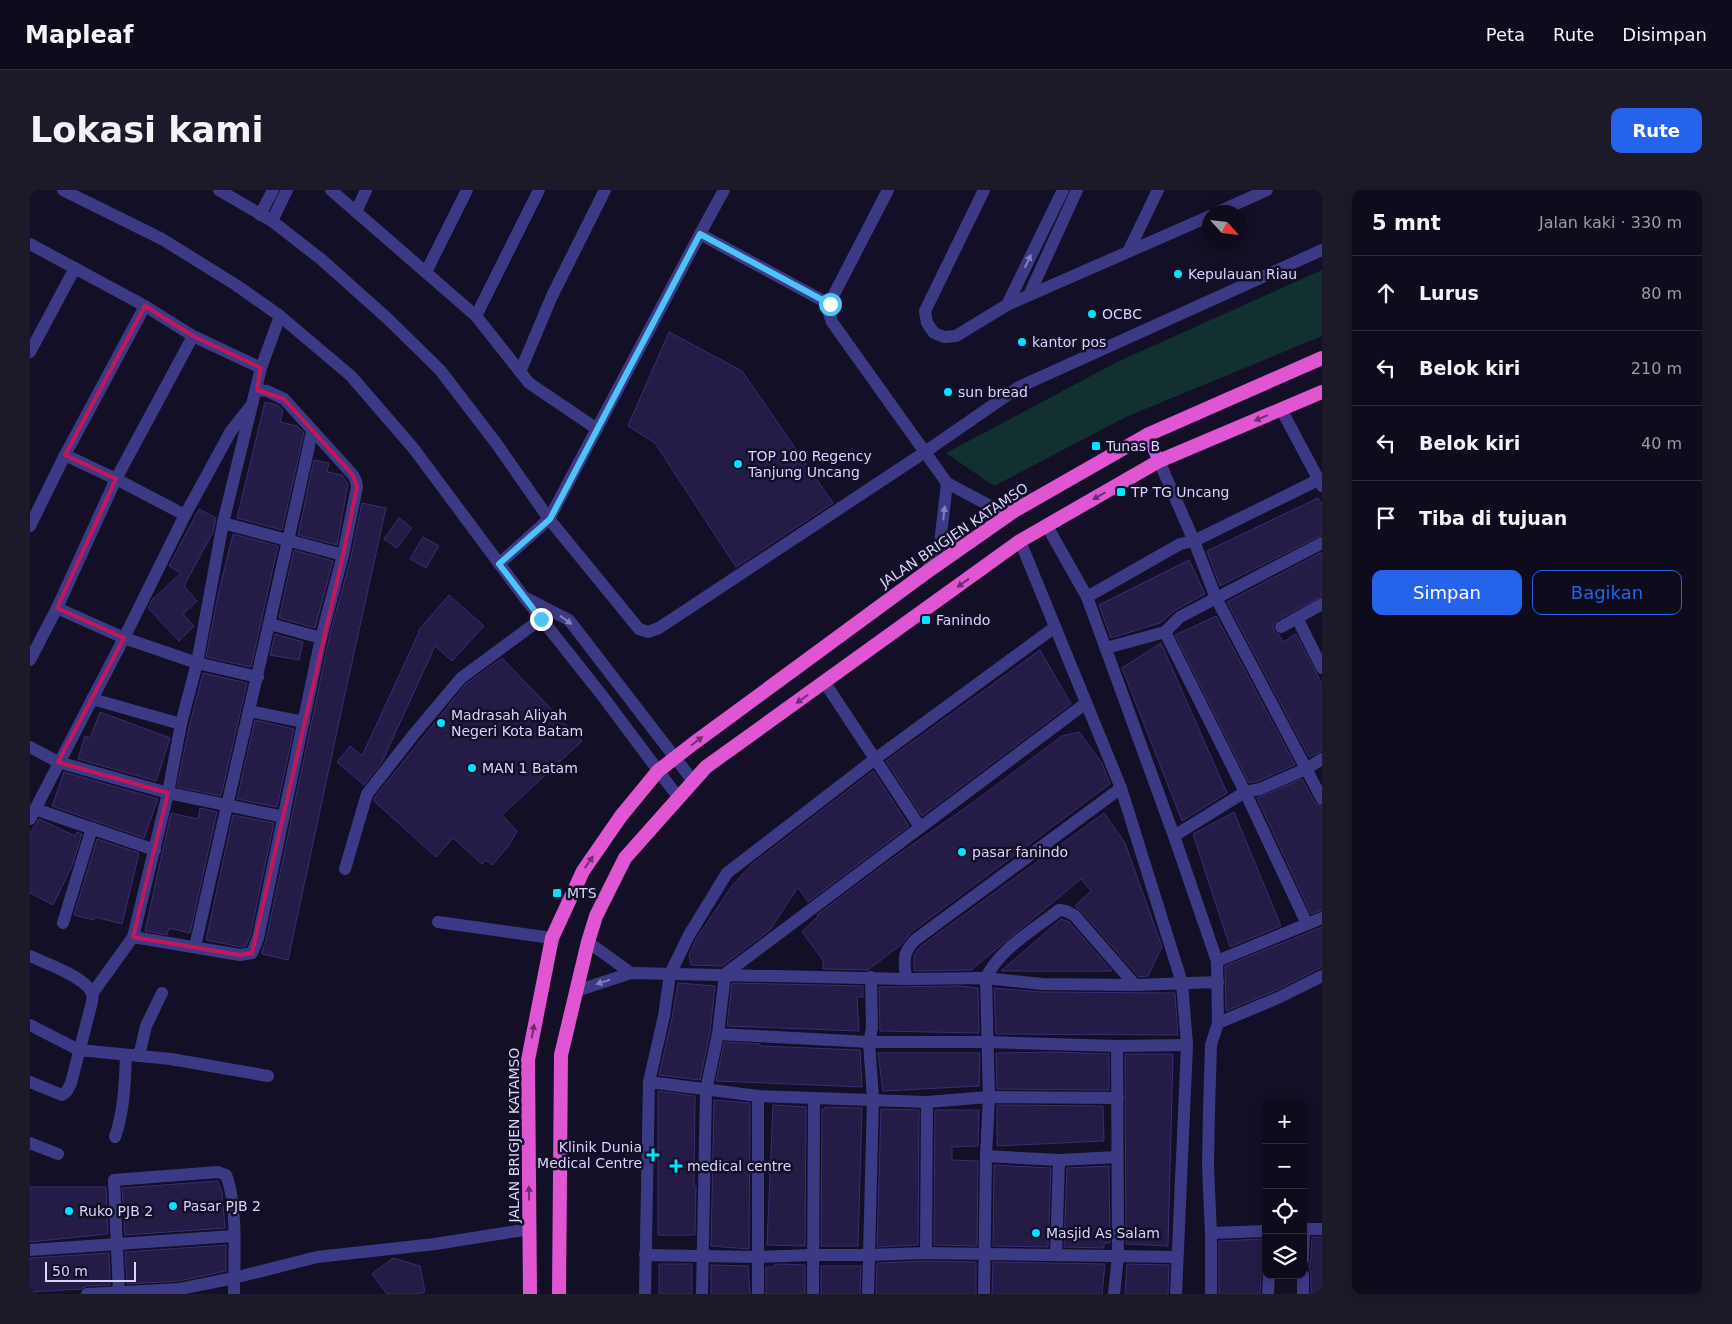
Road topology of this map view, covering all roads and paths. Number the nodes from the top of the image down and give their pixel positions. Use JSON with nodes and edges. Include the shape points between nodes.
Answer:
{"nodes":[{"id":1,"x":63,"y":190,"type":"edge"},
{"id":2,"x":219,"y":190,"type":"edge"},
{"id":3,"x":274,"y":190,"type":"edge"},
{"id":4,"x":287,"y":190,"type":"edge"},
{"id":5,"x":331,"y":190,"type":"edge"},
{"id":6,"x":366,"y":190,"type":"edge"},
{"id":7,"x":467,"y":190,"type":"edge"},
{"id":8,"x":539,"y":190,"type":"edge"},
{"id":9,"x":605,"y":190,"type":"edge"},
{"id":10,"x":724,"y":190,"type":"edge"},
{"id":11,"x":888,"y":190,"type":"edge"},
{"id":12,"x":984,"y":190,"type":"edge"},
{"id":13,"x":1063,"y":190,"type":"edge"},
{"id":14,"x":1077,"y":190,"type":"edge"},
{"id":15,"x":1158,"y":190,"type":"edge"},
{"id":16,"x":1267,"y":190,"type":"edge"},
{"id":17,"x":84,"y":195,"type":"edge"},
{"id":18,"x":1234,"y":205,"type":"edge"},
{"id":19,"x":356,"y":212,"type":"junction"},
{"id":20,"x":260,"y":214,"type":"junction"},
{"id":21,"x":1202,"y":220,"type":"edge"},
{"id":22,"x":272,"y":222,"type":"junction"},
{"id":23,"x":700,"y":234,"type":"junction"},
{"id":24,"x":30,"y":244,"type":"edge"},
{"id":25,"x":1322,"y":250,"type":"edge"},
{"id":26,"x":1128,"y":252,"type":"junction"},
{"id":27,"x":75,"y":268,"type":"junction"},
{"id":28,"x":426,"y":272,"type":"junction"},
{"id":29,"x":1029,"y":295,"type":"junction"},
{"id":30,"x":830,"y":304,"type":"junction"},
{"id":31,"x":1007,"y":305,"type":"junction"},
{"id":32,"x":145,"y":306,"type":"junction"},
{"id":33,"x":280,"y":316,"type":"junction"},
{"id":34,"x":476,"y":316,"type":"junction"},
{"id":35,"x":193,"y":336,"type":"junction"},
{"id":36,"x":30,"y":352,"type":"edge"},
{"id":37,"x":1322,"y":358,"type":"edge"},
{"id":38,"x":261,"y":368,"type":"junction"},
{"id":39,"x":520,"y":372,"type":"junction"},
{"id":40,"x":257,"y":390,"type":"junction"},
{"id":41,"x":1322,"y":392,"type":"edge"},
{"id":42,"x":252,"y":404,"type":"junction"},
{"id":43,"x":1281,"y":409,"type":"junction"},
{"id":44,"x":597,"y":429,"type":"junction"},
{"id":45,"x":312,"y":432,"type":"junction"},
{"id":46,"x":1147,"y":435,"type":"junction"},
{"id":47,"x":925,"y":452,"type":"junction"},
{"id":48,"x":65,"y":455,"type":"junction"},
{"id":49,"x":1159,"y":461,"type":"junction"},
{"id":50,"x":116,"y":479,"type":"junction"},
{"id":51,"x":947,"y":483,"type":"junction"},
{"id":52,"x":1320,"y":483,"type":"edge"},
{"id":53,"x":1014,"y":512,"type":"junction"},
{"id":54,"x":185,"y":515,"type":"junction"},
{"id":55,"x":550,"y":519,"type":"junction"},
{"id":56,"x":223,"y":524,"type":"junction"},
{"id":57,"x":30,"y":526,"type":"edge"},
{"id":58,"x":1046,"y":526,"type":"junction"},
{"id":59,"x":288,"y":541,"type":"junction"},
{"id":60,"x":1020,"y":541,"type":"junction"},
{"id":61,"x":1194,"y":541,"type":"junction"},
{"id":62,"x":1322,"y":542,"type":"edge"},
{"id":63,"x":343,"y":555,"type":"junction"},
{"id":64,"x":499,"y":564,"type":"junction"},
{"id":65,"x":924,"y":574,"type":"junction"},
{"id":66,"x":524,"y":597,"type":"junction"},
{"id":67,"x":1087,"y":597,"type":"junction"},
{"id":68,"x":1216,"y":598,"type":"junction"},
{"id":69,"x":1321,"y":606,"type":"edge"},
{"id":70,"x":57,"y":608,"type":"junction"},
{"id":71,"x":1298,"y":618,"type":"junction"},
{"id":72,"x":541,"y":619,"type":"junction"},
{"id":73,"x":270,"y":624,"type":"junction"},
{"id":74,"x":1055,"y":627,"type":"junction"},
{"id":75,"x":1282,"y":627,"type":"dead end"},
{"id":76,"x":1165,"y":632,"type":"junction"},
{"id":77,"x":124,"y":638,"type":"junction"},
{"id":78,"x":321,"y":638,"type":"junction"},
{"id":79,"x":34,"y":641,"type":"edge"},
{"id":80,"x":1106,"y":648,"type":"junction"},
{"id":81,"x":30,"y":660,"type":"edge"},
{"id":82,"x":197,"y":663,"type":"junction"},
{"id":83,"x":1322,"y":668,"type":"edge"},
{"id":84,"x":258,"y":677,"type":"junction"},
{"id":85,"x":825,"y":683,"type":"junction"},
{"id":86,"x":92,"y":699,"type":"junction"},
{"id":87,"x":1086,"y":703,"type":"junction"},
{"id":88,"x":249,"y":711,"type":"junction"},
{"id":89,"x":304,"y":722,"type":"junction"},
{"id":90,"x":181,"y":724,"type":"junction"},
{"id":91,"x":30,"y":747,"type":"edge"},
{"id":92,"x":675,"y":758,"type":"junction"},
{"id":93,"x":875,"y":759,"type":"junction"},
{"id":94,"x":1322,"y":759,"type":"edge"},
{"id":95,"x":58,"y":762,"type":"junction"},
{"id":96,"x":1306,"y":769,"type":"junction"},
{"id":97,"x":658,"y":771,"type":"junction"},
{"id":98,"x":693,"y":781,"type":"junction"},
{"id":99,"x":1121,"y":788,"type":"junction"},
{"id":100,"x":1245,"y":792,"type":"junction"},
{"id":101,"x":168,"y":793,"type":"junction"},
{"id":102,"x":678,"y":797,"type":"junction"},
{"id":103,"x":1322,"y":799,"type":"edge"},
{"id":104,"x":227,"y":804,"type":"junction"},
{"id":105,"x":32,"y":814,"type":"edge"},
{"id":106,"x":284,"y":817,"type":"junction"},
{"id":107,"x":920,"y":827,"type":"junction"},
{"id":108,"x":92,"y":828,"type":"junction"},
{"id":109,"x":1174,"y":836,"type":"junction"},
{"id":110,"x":155,"y":850,"type":"junction"},
{"id":111,"x":345,"y":869,"type":"dead end"},
{"id":112,"x":1322,"y":918,"type":"edge"},
{"id":113,"x":438,"y":922,"type":"dead end"},
{"id":114,"x":63,"y":923,"type":"dead end"},
{"id":115,"x":1307,"y":924,"type":"junction"},
{"id":116,"x":133,"y":938,"type":"junction"},
{"id":117,"x":552,"y":938,"type":"junction"},
{"id":118,"x":588,"y":942,"type":"junction"},
{"id":119,"x":195,"y":947,"type":"junction"},
{"id":120,"x":30,"y":956,"type":"edge"},
{"id":121,"x":1217,"y":961,"type":"junction"},
{"id":122,"x":631,"y":974,"type":"junction"},
{"id":123,"x":670,"y":974,"type":"junction"},
{"id":124,"x":725,"y":974,"type":"junction"},
{"id":125,"x":1322,"y":976,"type":"edge"},
{"id":126,"x":871,"y":977,"type":"junction"},
{"id":127,"x":986,"y":978,"type":"junction"},
{"id":128,"x":906,"y":979,"type":"junction"},
{"id":129,"x":1218,"y":982,"type":"junction"},
{"id":130,"x":1182,"y":983,"type":"junction"},
{"id":131,"x":1135,"y":985,"type":"junction"},
{"id":132,"x":576,"y":990,"type":"junction"},
{"id":133,"x":162,"y":993,"type":"dead end"},
{"id":134,"x":92,"y":994,"type":"junction"},
{"id":135,"x":1218,"y":1022,"type":"junction"},
{"id":136,"x":30,"y":1025,"type":"edge"},
{"id":137,"x":718,"y":1034,"type":"junction"},
{"id":138,"x":869,"y":1042,"type":"junction"},
{"id":139,"x":987,"y":1042,"type":"junction"},
{"id":140,"x":1187,"y":1045,"type":"junction"},
{"id":141,"x":1117,"y":1046,"type":"junction"},
{"id":142,"x":79,"y":1050,"type":"junction"},
{"id":143,"x":133,"y":1056,"type":"junction"},
{"id":144,"x":268,"y":1076,"type":"dead end"},
{"id":145,"x":30,"y":1082,"type":"edge"},
{"id":146,"x":649,"y":1082,"type":"junction"},
{"id":147,"x":706,"y":1090,"type":"junction"},
{"id":148,"x":758,"y":1096,"type":"junction"},
{"id":149,"x":989,"y":1097,"type":"junction"},
{"id":150,"x":814,"y":1098,"type":"junction"},
{"id":151,"x":1118,"y":1098,"type":"junction"},
{"id":152,"x":873,"y":1100,"type":"junction"},
{"id":153,"x":927,"y":1102,"type":"junction"},
{"id":154,"x":115,"y":1137,"type":"dead end"},
{"id":155,"x":30,"y":1143,"type":"edge"},
{"id":156,"x":58,"y":1154,"type":"dead end"},
{"id":157,"x":986,"y":1156,"type":"junction"},
{"id":158,"x":1117,"y":1156,"type":"junction"},
{"id":159,"x":1058,"y":1160,"type":"junction"},
{"id":160,"x":530,"y":1229,"type":"junction"},
{"id":161,"x":1307,"y":1229,"type":"edge"},
{"id":162,"x":1322,"y":1229,"type":"edge"},
{"id":163,"x":1262,"y":1231,"type":"edge"},
{"id":164,"x":1211,"y":1233,"type":"junction"},
{"id":165,"x":234,"y":1236,"type":"junction"},
{"id":166,"x":117,"y":1244,"type":"junction"},
{"id":167,"x":30,"y":1250,"type":"edge"},
{"id":168,"x":926,"y":1253,"type":"junction"},
{"id":169,"x":985,"y":1253,"type":"junction"},
{"id":170,"x":813,"y":1254,"type":"junction"},
{"id":171,"x":1056,"y":1254,"type":"junction"},
{"id":172,"x":645,"y":1255,"type":"junction"},
{"id":173,"x":869,"y":1255,"type":"junction"},
{"id":174,"x":702,"y":1256,"type":"junction"},
{"id":175,"x":1118,"y":1256,"type":"junction"},
{"id":176,"x":758,"y":1257,"type":"junction"},
{"id":177,"x":1177,"y":1257,"type":"junction"},
{"id":178,"x":234,"y":1278,"type":"junction"},
{"id":179,"x":1269,"y":1279,"type":"edge"},
{"id":180,"x":1303,"y":1279,"type":"edge"},
{"id":181,"x":180,"y":1291,"type":"edge"},
{"id":182,"x":119,"y":1293,"type":"edge"},
{"id":183,"x":87,"y":1294,"type":"edge"},
{"id":184,"x":234,"y":1294,"type":"edge"},
{"id":185,"x":530,"y":1294,"type":"edge"},
{"id":186,"x":559,"y":1294,"type":"edge"},
{"id":187,"x":644,"y":1294,"type":"edge"},
{"id":188,"x":702,"y":1294,"type":"edge"},
{"id":189,"x":758,"y":1294,"type":"edge"},
{"id":190,"x":813,"y":1294,"type":"edge"},
{"id":191,"x":868,"y":1294,"type":"edge"},
{"id":192,"x":984,"y":1294,"type":"edge"},
{"id":193,"x":1114,"y":1294,"type":"edge"},
{"id":194,"x":1176,"y":1294,"type":"edge"},
{"id":195,"x":1211,"y":1294,"type":"edge"},
{"id":196,"x":1268,"y":1294,"type":"edge"},
{"id":197,"x":1303,"y":1294,"type":"edge"}],
"edges":[{"from":1,"to":17,"type":"street"},
{"from":2,"to":20,"type":"street"},
{"from":3,"to":20,"type":"street"},
{"from":4,"to":22,"type":"street"},
{"from":5,"to":19,"type":"street"},
{"from":6,"to":19,"type":"street"},
{"from":7,"to":28,"type":"street"},
{"from":8,"to":34,"type":"street"},
{"from":9,"to":39,"type":"street","via":[[552,296]]},
{"from":10,"to":23,"type":"street"},
{"from":11,"to":30,"type":"street"},
{"from":12,"to":31,"type":"street","via":[[925,311],[927,323],[934,333],[944,337],[956,336]]},
{"from":31,"to":13,"type":"street","one_way":true},
{"from":14,"to":29,"type":"street"},
{"from":15,"to":26,"type":"street"},
{"from":16,"to":18,"type":"street"},
{"from":17,"to":33,"type":"street","via":[[162,240]]},
{"from":19,"to":28,"type":"street"},
{"from":20,"to":22,"type":"street"},
{"from":21,"to":26,"type":"street"},
{"from":22,"to":55,"type":"street","via":[[322,260],[440,370]]},
{"from":23,"to":30,"type":"street"},
{"from":23,"to":44,"type":"street"},
{"from":24,"to":27,"type":"street"},
{"from":25,"to":47,"type":"street","via":[[1018,387]]},
{"from":26,"to":29,"type":"street"},
{"from":27,"to":32,"type":"street"},
{"from":27,"to":36,"type":"street"},
{"from":28,"to":34,"type":"street"},
{"from":29,"to":31,"type":"street"},
{"from":30,"to":47,"type":"street","via":[[832,322]]},
{"from":32,"to":35,"type":"street"},
{"from":32,"to":48,"type":"street"},
{"from":33,"to":38,"type":"street"},
{"from":33,"to":64,"type":"street","via":[[351,376],[414,449]]},
{"from":34,"to":39,"type":"street"},
{"from":35,"to":38,"type":"street"},
{"from":35,"to":50,"type":"street"},
{"from":37,"to":46,"type":"highway","name":"JALAN BRIGJEN KATAMSO"},
{"from":38,"to":40,"type":"street"},
{"from":39,"to":44,"type":"street","via":[[529,383]]},
{"from":40,"to":42,"type":"street"},
{"from":40,"to":45,"type":"street","via":[[284,399]]},
{"from":41,"to":43,"type":"highway"},
{"from":42,"to":54,"type":"street","via":[[231,431]]},
{"from":42,"to":56,"type":"street"},
{"from":43,"to":49,"type":"highway","one_way":true},
{"from":43,"to":52,"type":"street"},
{"from":44,"to":55,"type":"street"},
{"from":45,"to":59,"type":"street"},
{"from":45,"to":63,"type":"street","via":[[356,481]]},
{"from":46,"to":49,"type":"main road"},
{"from":46,"to":53,"type":"highway","name":"JALAN BRIGJEN KATAMSO"},
{"from":47,"to":51,"type":"street"},
{"from":47,"to":55,"type":"street","via":[[659,628],[648,632],[639,629]]},
{"from":48,"to":50,"type":"street"},
{"from":48,"to":57,"type":"street"},
{"from":49,"to":58,"type":"highway","one_way":true},
{"from":49,"to":61,"type":"street"},
{"from":50,"to":54,"type":"street"},
{"from":50,"to":70,"type":"street"},
{"from":51,"to":53,"type":"street","via":[[996,509]]},
{"from":65,"to":51,"type":"street","one_way":true,"via":[[940,552]]},
{"from":52,"to":61,"type":"street"},
{"from":53,"to":65,"type":"highway","name":"JALAN BRIGJEN KATAMSO"},
{"from":54,"to":77,"type":"street"},
{"from":55,"to":64,"type":"street"},
{"from":56,"to":59,"type":"street"},
{"from":56,"to":82,"type":"street"},
{"from":58,"to":60,"type":"highway"},
{"from":58,"to":67,"type":"street"},
{"from":59,"to":63,"type":"street"},
{"from":59,"to":73,"type":"street"},
{"from":60,"to":74,"type":"street"},
{"from":60,"to":85,"type":"highway","one_way":true},
{"from":61,"to":67,"type":"street","via":[[1180,544]]},
{"from":61,"to":68,"type":"street"},
{"from":62,"to":68,"type":"street"},
{"from":63,"to":78,"type":"street"},
{"from":64,"to":66,"type":"street"},
{"from":92,"to":65,"type":"highway","name":"JALAN BRIGJEN KATAMSO","one_way":true},
{"from":66,"to":72,"type":"street"},
{"from":66,"to":92,"type":"street","one_way":true,"via":[[569,620]]},
{"from":67,"to":80,"type":"street"},
{"from":68,"to":76,"type":"street","via":[[1180,617]]},
{"from":68,"to":96,"type":"street"},
{"from":69,"to":71,"type":"street"},
{"from":70,"to":77,"type":"street"},
{"from":70,"to":79,"type":"street"},
{"from":71,"to":75,"type":"street"},
{"from":71,"to":83,"type":"street"},
{"from":72,"to":97,"type":"street"},
{"from":72,"to":111,"type":"street","via":[[461,678],[414,734],[367,794]]},
{"from":73,"to":78,"type":"street"},
{"from":73,"to":84,"type":"street"},
{"from":74,"to":87,"type":"street"},
{"from":74,"to":93,"type":"street"},
{"from":76,"to":80,"type":"street"},
{"from":76,"to":100,"type":"street"},
{"from":77,"to":82,"type":"street"},
{"from":77,"to":86,"type":"street"},
{"from":78,"to":89,"type":"street"},
{"from":79,"to":81,"type":"street"},
{"from":80,"to":109,"type":"street"},
{"from":82,"to":84,"type":"street"},
{"from":82,"to":90,"type":"street"},
{"from":84,"to":88,"type":"street"},
{"from":85,"to":93,"type":"street"},
{"from":85,"to":98,"type":"highway","one_way":true,"via":[[706,767]]},
{"from":86,"to":90,"type":"street"},
{"from":86,"to":95,"type":"street"},
{"from":87,"to":99,"type":"street"},
{"from":87,"to":107,"type":"street"},
{"from":88,"to":89,"type":"street"},
{"from":88,"to":104,"type":"street"},
{"from":89,"to":106,"type":"street"},
{"from":90,"to":101,"type":"street"},
{"from":91,"to":95,"type":"street"},
{"from":92,"to":97,"type":"highway","name":"JALAN BRIGJEN KATAMSO"},
{"from":92,"to":98,"type":"street"},
{"from":93,"to":107,"type":"street"},
{"from":93,"to":123,"type":"street","via":[[727,873],[689,935]]},
{"from":94,"to":96,"type":"street"},
{"from":95,"to":101,"type":"street"},
{"from":95,"to":105,"type":"street"},
{"from":96,"to":100,"type":"street"},
{"from":96,"to":103,"type":"street"},
{"from":97,"to":102,"type":"street"},
{"from":117,"to":97,"type":"highway","name":"JALAN BRIGJEN KATAMSO","one_way":true,"via":[[583,871],[621,816]]},
{"from":98,"to":102,"type":"highway"},
{"from":99,"to":128,"type":"street","via":[[915,940],[904,955]]},
{"from":99,"to":130,"type":"street"},
{"from":100,"to":109,"type":"street"},
{"from":100,"to":115,"type":"street"},
{"from":101,"to":104,"type":"street"},
{"from":101,"to":110,"type":"street"},
{"from":102,"to":118,"type":"highway","via":[[625,858],[596,916]]},
{"from":104,"to":106,"type":"street"},
{"from":104,"to":119,"type":"street"},
{"from":105,"to":108,"type":"street"},
{"from":106,"to":119,"type":"street","via":[[252,953],[240,955]]},
{"from":107,"to":124,"type":"street"},
{"from":108,"to":110,"type":"street"},
{"from":108,"to":114,"type":"street"},
{"from":109,"to":121,"type":"street"},
{"from":110,"to":116,"type":"street"},
{"from":112,"to":115,"type":"street"},
{"from":113,"to":117,"type":"street"},
{"from":115,"to":121,"type":"street"},
{"from":116,"to":119,"type":"street"},
{"from":116,"to":134,"type":"street"},
{"from":160,"to":117,"type":"highway","name":"JALAN BRIGJEN KATAMSO","one_way":true,"via":[[528,1060]]},
{"from":118,"to":122,"type":"street"},
{"from":118,"to":132,"type":"highway"},
{"from":120,"to":134,"type":"street","via":[[71,976],[87,986]]},
{"from":121,"to":129,"type":"street"},
{"from":122,"to":123,"type":"street"},
{"from":122,"to":132,"type":"street","one_way":true},
{"from":123,"to":124,"type":"street"},
{"from":123,"to":146,"type":"street"},
{"from":124,"to":126,"type":"street"},
{"from":124,"to":137,"type":"street"},
{"from":125,"to":135,"type":"street"},
{"from":126,"to":128,"type":"street"},
{"from":126,"to":138,"type":"street","via":[[872,1028]]},
{"from":127,"to":128,"type":"street"},
{"from":127,"to":131,"type":"street","via":[[1042,984]]},
{"from":127,"to":131,"type":"street","via":[[1002,954],[1059,910],[1074,915]]},
{"from":127,"to":139,"type":"street"},
{"from":129,"to":130,"type":"street"},
{"from":129,"to":135,"type":"street"},
{"from":130,"to":131,"type":"street"},
{"from":130,"to":140,"type":"street"},
{"from":132,"to":186,"type":"highway","via":[[561,1055]]},
{"from":133,"to":143,"type":"street"},
{"from":134,"to":142,"type":"street"},
{"from":135,"to":164,"type":"street","via":[[1211,1045],[1208,1166]]},
{"from":136,"to":142,"type":"street"},
{"from":137,"to":138,"type":"street"},
{"from":137,"to":147,"type":"street"},
{"from":138,"to":139,"type":"street"},
{"from":138,"to":152,"type":"street"},
{"from":139,"to":141,"type":"street"},
{"from":139,"to":149,"type":"street"},
{"from":140,"to":141,"type":"street"},
{"from":140,"to":177,"type":"street"},
{"from":141,"to":151,"type":"street"},
{"from":142,"to":143,"type":"street"},
{"from":142,"to":145,"type":"street","via":[[71,1083],[62,1096]]},
{"from":143,"to":144,"type":"street","via":[[171,1059]]},
{"from":143,"to":154,"type":"street"},
{"from":146,"to":147,"type":"street"},
{"from":146,"to":172,"type":"street"},
{"from":147,"to":148,"type":"street"},
{"from":147,"to":174,"type":"street"},
{"from":148,"to":150,"type":"street"},
{"from":148,"to":176,"type":"street"},
{"from":149,"to":151,"type":"street"},
{"from":149,"to":153,"type":"street"},
{"from":149,"to":157,"type":"street"},
{"from":150,"to":152,"type":"street"},
{"from":150,"to":170,"type":"street"},
{"from":151,"to":158,"type":"street"},
{"from":152,"to":153,"type":"street"},
{"from":152,"to":173,"type":"street"},
{"from":153,"to":168,"type":"street"},
{"from":155,"to":156,"type":"street"},
{"from":157,"to":159,"type":"street"},
{"from":157,"to":169,"type":"street"},
{"from":158,"to":159,"type":"street"},
{"from":158,"to":175,"type":"street"},
{"from":159,"to":171,"type":"street"},
{"from":160,"to":178,"type":"street","via":[[317,1257]]},
{"from":160,"to":185,"type":"highway","name":"JALAN BRIGJEN KATAMSO"},
{"from":161,"to":162,"type":"street"},
{"from":163,"to":164,"type":"street"},
{"from":164,"to":195,"type":"street"},
{"from":165,"to":166,"type":"street"},
{"from":165,"to":166,"type":"street","via":[[230,1187],[226,1175],[218,1172],[114,1180]]},
{"from":165,"to":178,"type":"street"},
{"from":166,"to":167,"type":"street"},
{"from":166,"to":182,"type":"street"},
{"from":168,"to":169,"type":"street"},
{"from":168,"to":173,"type":"street"},
{"from":169,"to":171,"type":"street"},
{"from":169,"to":192,"type":"street"},
{"from":170,"to":173,"type":"street"},
{"from":170,"to":176,"type":"street"},
{"from":170,"to":190,"type":"street"},
{"from":171,"to":175,"type":"street"},
{"from":172,"to":174,"type":"street"},
{"from":172,"to":187,"type":"street"},
{"from":173,"to":191,"type":"street"},
{"from":174,"to":176,"type":"street"},
{"from":174,"to":188,"type":"street"},
{"from":175,"to":177,"type":"street"},
{"from":175,"to":193,"type":"street"},
{"from":176,"to":189,"type":"street"},
{"from":177,"to":194,"type":"street"},
{"from":178,"to":181,"type":"street"},
{"from":178,"to":184,"type":"street"},
{"from":179,"to":196,"type":"street"},
{"from":180,"to":197,"type":"street"},
{"from":181,"to":182,"type":"street"},
{"from":182,"to":183,"type":"street"}]}
